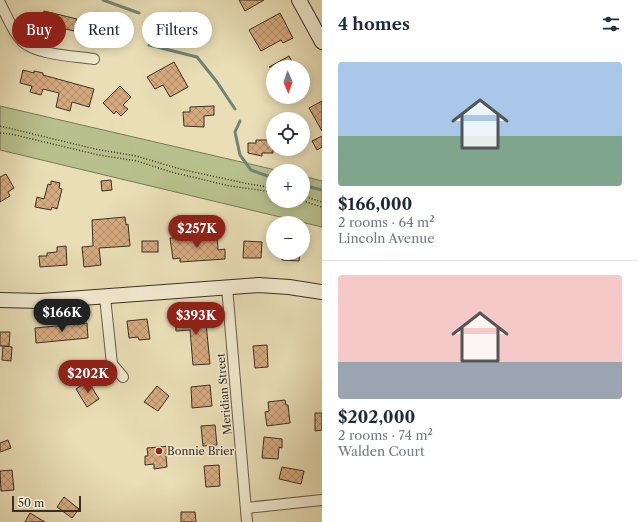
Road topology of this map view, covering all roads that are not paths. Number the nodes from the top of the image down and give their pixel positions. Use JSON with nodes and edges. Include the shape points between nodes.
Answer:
{"nodes":[{"id":1,"x":299,"y":0,"type":"edge"},
{"id":2,"x":0,"y":3,"type":"edge"},
{"id":3,"x":322,"y":42,"type":"edge"},
{"id":4,"x":94,"y":59,"type":"dead end"},
{"id":5,"x":227,"y":287,"type":"junction"},
{"id":6,"x":322,"y":292,"type":"edge"},
{"id":7,"x":105,"y":297,"type":"junction"},
{"id":8,"x":0,"y":300,"type":"edge"},
{"id":9,"x":123,"y":377,"type":"dead end"},
{"id":10,"x":322,"y":500,"type":"edge"},
{"id":11,"x":246,"y":508,"type":"junction"},
{"id":12,"x":247,"y":522,"type":"edge"}],
"edges":[{"from":1,"to":3,"type":"street"},
{"from":2,"to":4,"type":"street","via":[[17,34],[31,47],[40,51]]},
{"from":5,"to":6,"type":"street","via":[[264,285]]},
{"from":5,"to":7,"type":"street"},
{"from":5,"to":11,"type":"street","name":"Meridian Street"},
{"from":7,"to":8,"type":"street","via":[[41,301]]},
{"from":7,"to":9,"type":"street","via":[[112,364]]},
{"from":10,"to":11,"type":"street"},
{"from":11,"to":12,"type":"street","name":"Meridian Street"}]}
